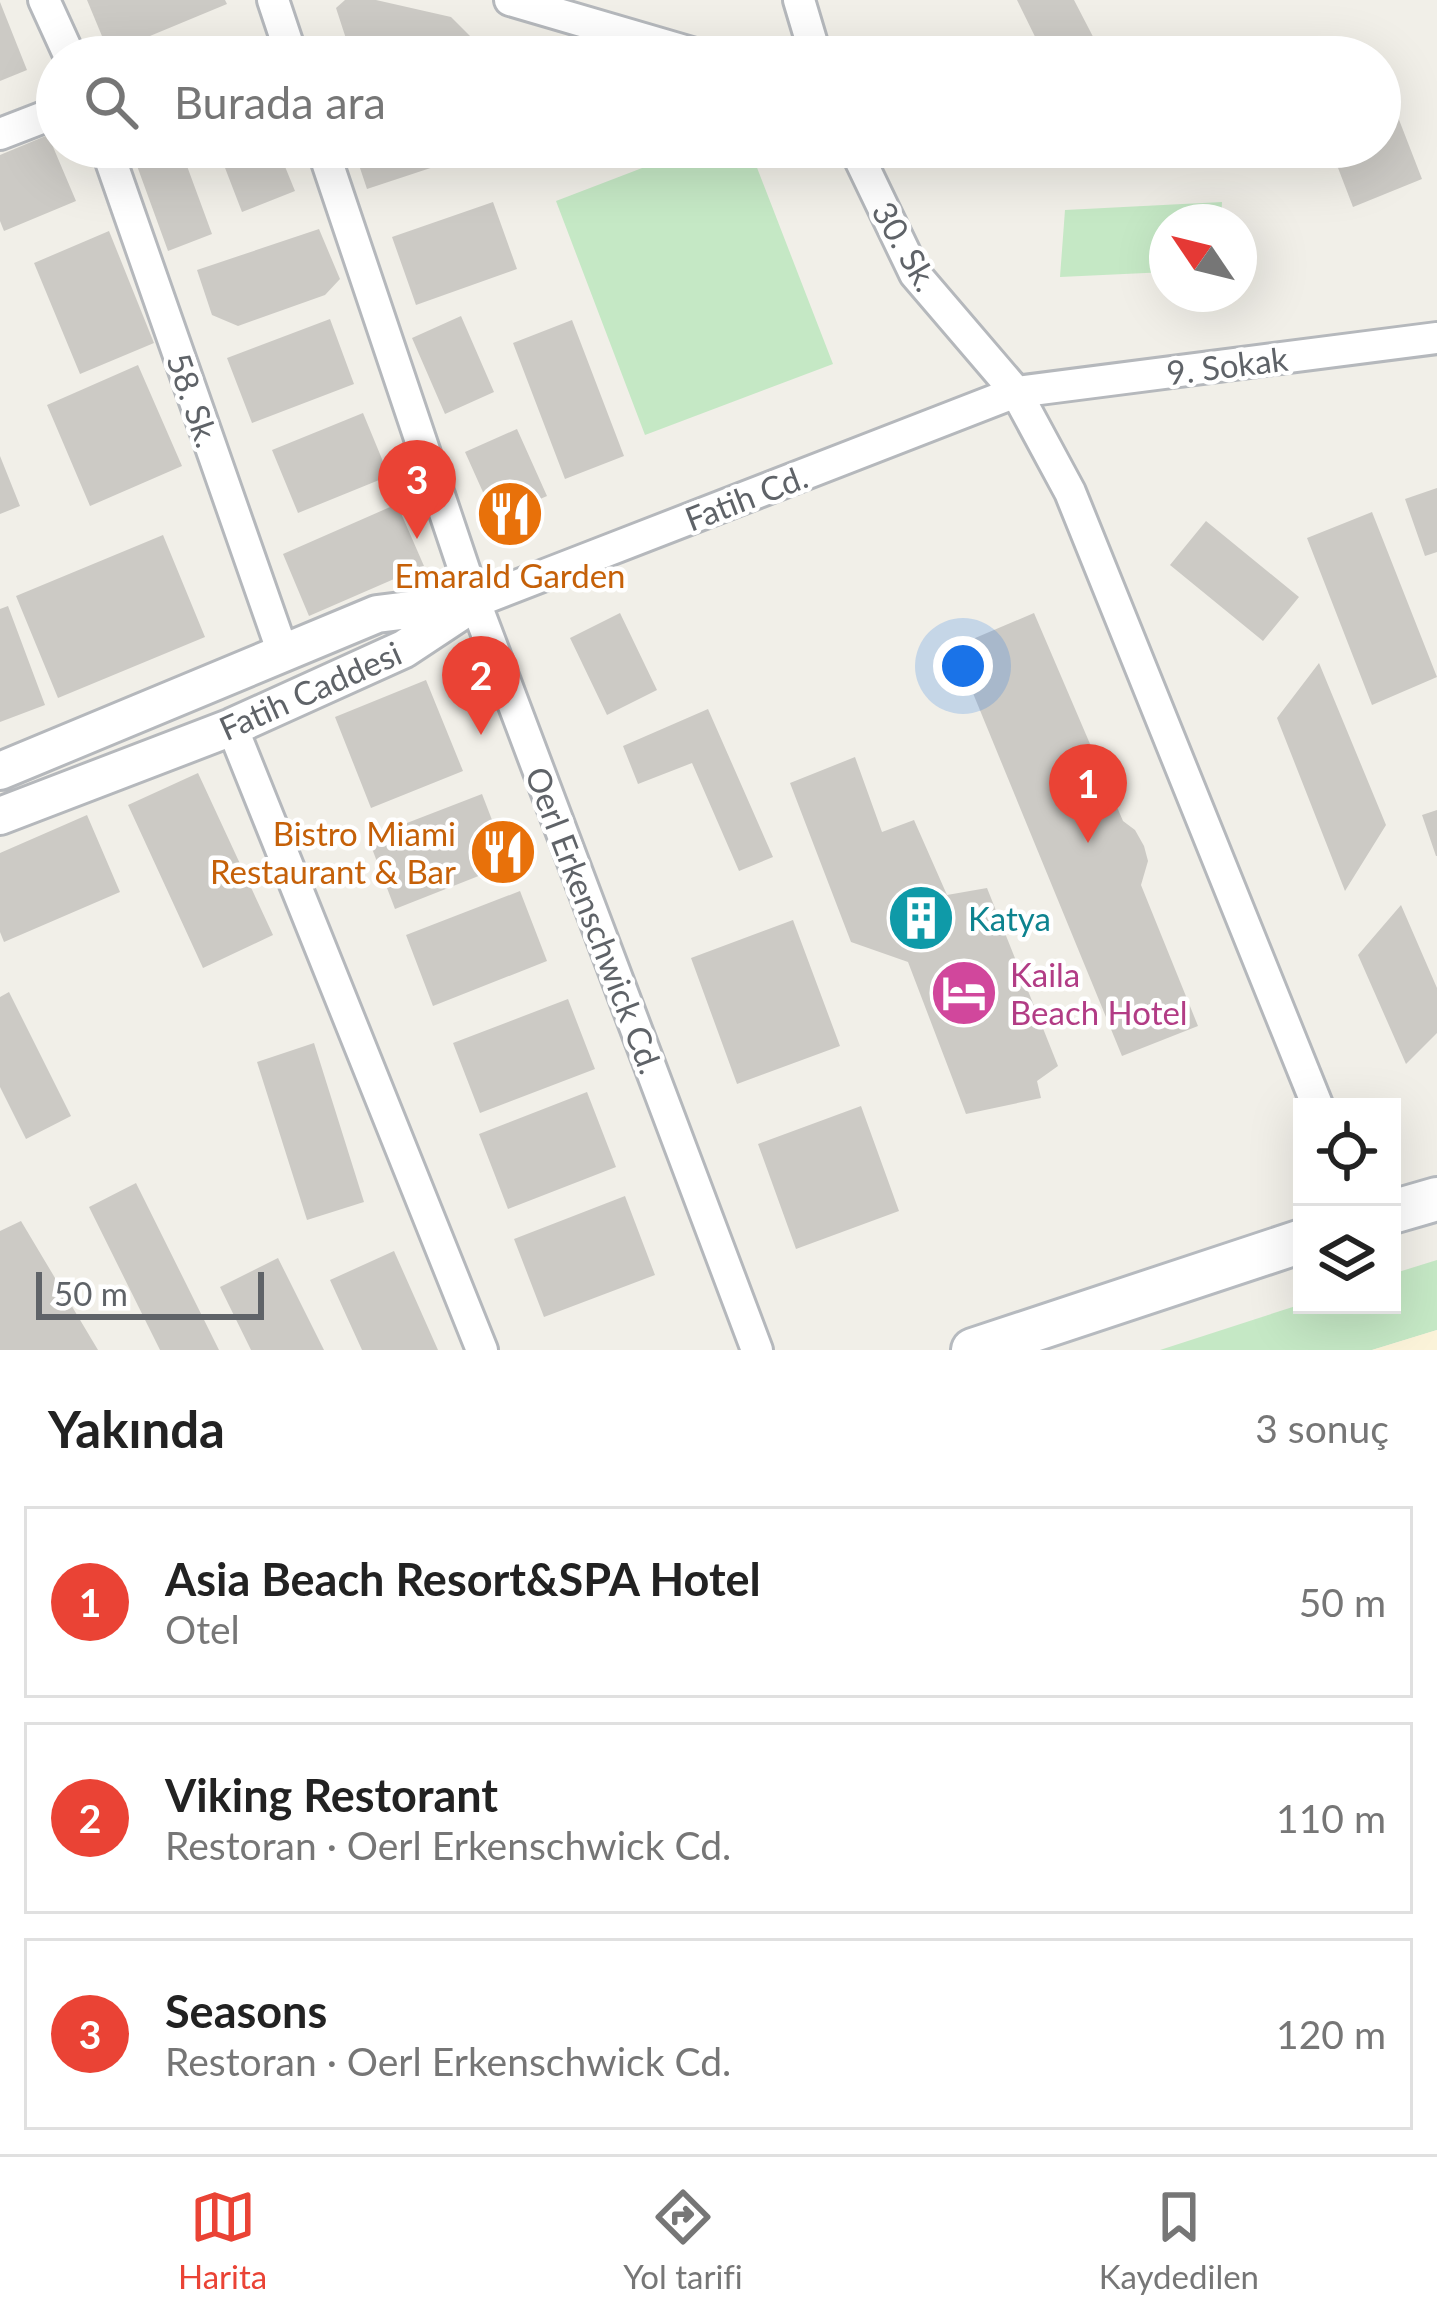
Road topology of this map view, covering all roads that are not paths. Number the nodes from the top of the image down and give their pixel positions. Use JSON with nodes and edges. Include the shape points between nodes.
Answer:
{"nodes":[{"id":1,"x":44,"y":0,"type":"edge"},
{"id":2,"x":273,"y":0,"type":"edge"},
{"id":3,"x":510,"y":0,"type":"edge"},
{"id":4,"x":799,"y":0,"type":"edge"},
{"id":5,"x":60,"y":36,"type":"edge"},
{"id":6,"x":285,"y":36,"type":"edge"},
{"id":7,"x":634,"y":36,"type":"edge"},
{"id":8,"x":810,"y":36,"type":"edge"},
{"id":9,"x":36,"y":120,"type":"edge"},
{"id":10,"x":0,"y":134,"type":"edge"},
{"id":11,"x":113,"y":168,"type":"edge"},
{"id":12,"x":329,"y":168,"type":"edge"},
{"id":13,"x":864,"y":168,"type":"edge"},
{"id":14,"x":1437,"y":338,"type":"edge"},
{"id":15,"x":1016,"y":392,"type":"junction"},
{"id":16,"x":475,"y":602,"type":"junction"},
{"id":17,"x":283,"y":653,"type":"junction"},
{"id":18,"x":232,"y":727,"type":"junction"},
{"id":19,"x":0,"y":771,"type":"edge"},
{"id":20,"x":0,"y":816,"type":"edge"},
{"id":21,"x":1314,"y":1098,"type":"edge"},
{"id":22,"x":1437,"y":1198,"type":"edge"},
{"id":23,"x":1401,"y":1209,"type":"edge"},
{"id":24,"x":1293,"y":1244,"type":"edge"},
{"id":25,"x":482,"y":1350,"type":"edge"},
{"id":26,"x":757,"y":1350,"type":"edge"},
{"id":27,"x":973,"y":1350,"type":"edge"}],
"edges":[{"from":1,"to":5,"type":"street"},
{"from":2,"to":6,"type":"street"},
{"from":3,"to":7,"type":"street"},
{"from":4,"to":8,"type":"street"},
{"from":9,"to":10,"type":"street"},
{"from":11,"to":17,"type":"street","name":"58. Sk."},
{"from":12,"to":16,"type":"street","name":"Oerl Erkenschwick Cd."},
{"from":13,"to":15,"type":"street","name":"30. Sk.","via":[[915,274]]},
{"from":14,"to":15,"type":"street","name":"9. Sokak"},
{"from":15,"to":16,"type":"street","name":"Fatih Cd."},
{"from":15,"to":21,"type":"street","name":"30. Sk.","via":[[1070,492]]},
{"from":16,"to":17,"type":"street","name":"Fatih Caddesi","via":[[377,614]]},
{"from":16,"to":18,"type":"street","name":"Fatih Caddesi","via":[[404,649]]},
{"from":16,"to":26,"type":"street","name":"Oerl Erkenschwick Cd."},
{"from":17,"to":19,"type":"street","name":"Fatih Caddesi"},
{"from":18,"to":20,"type":"street","name":"Fatih Caddesi"},
{"from":18,"to":25,"type":"street"},
{"from":22,"to":23,"type":"main road"},
{"from":24,"to":27,"type":"main road"}]}
